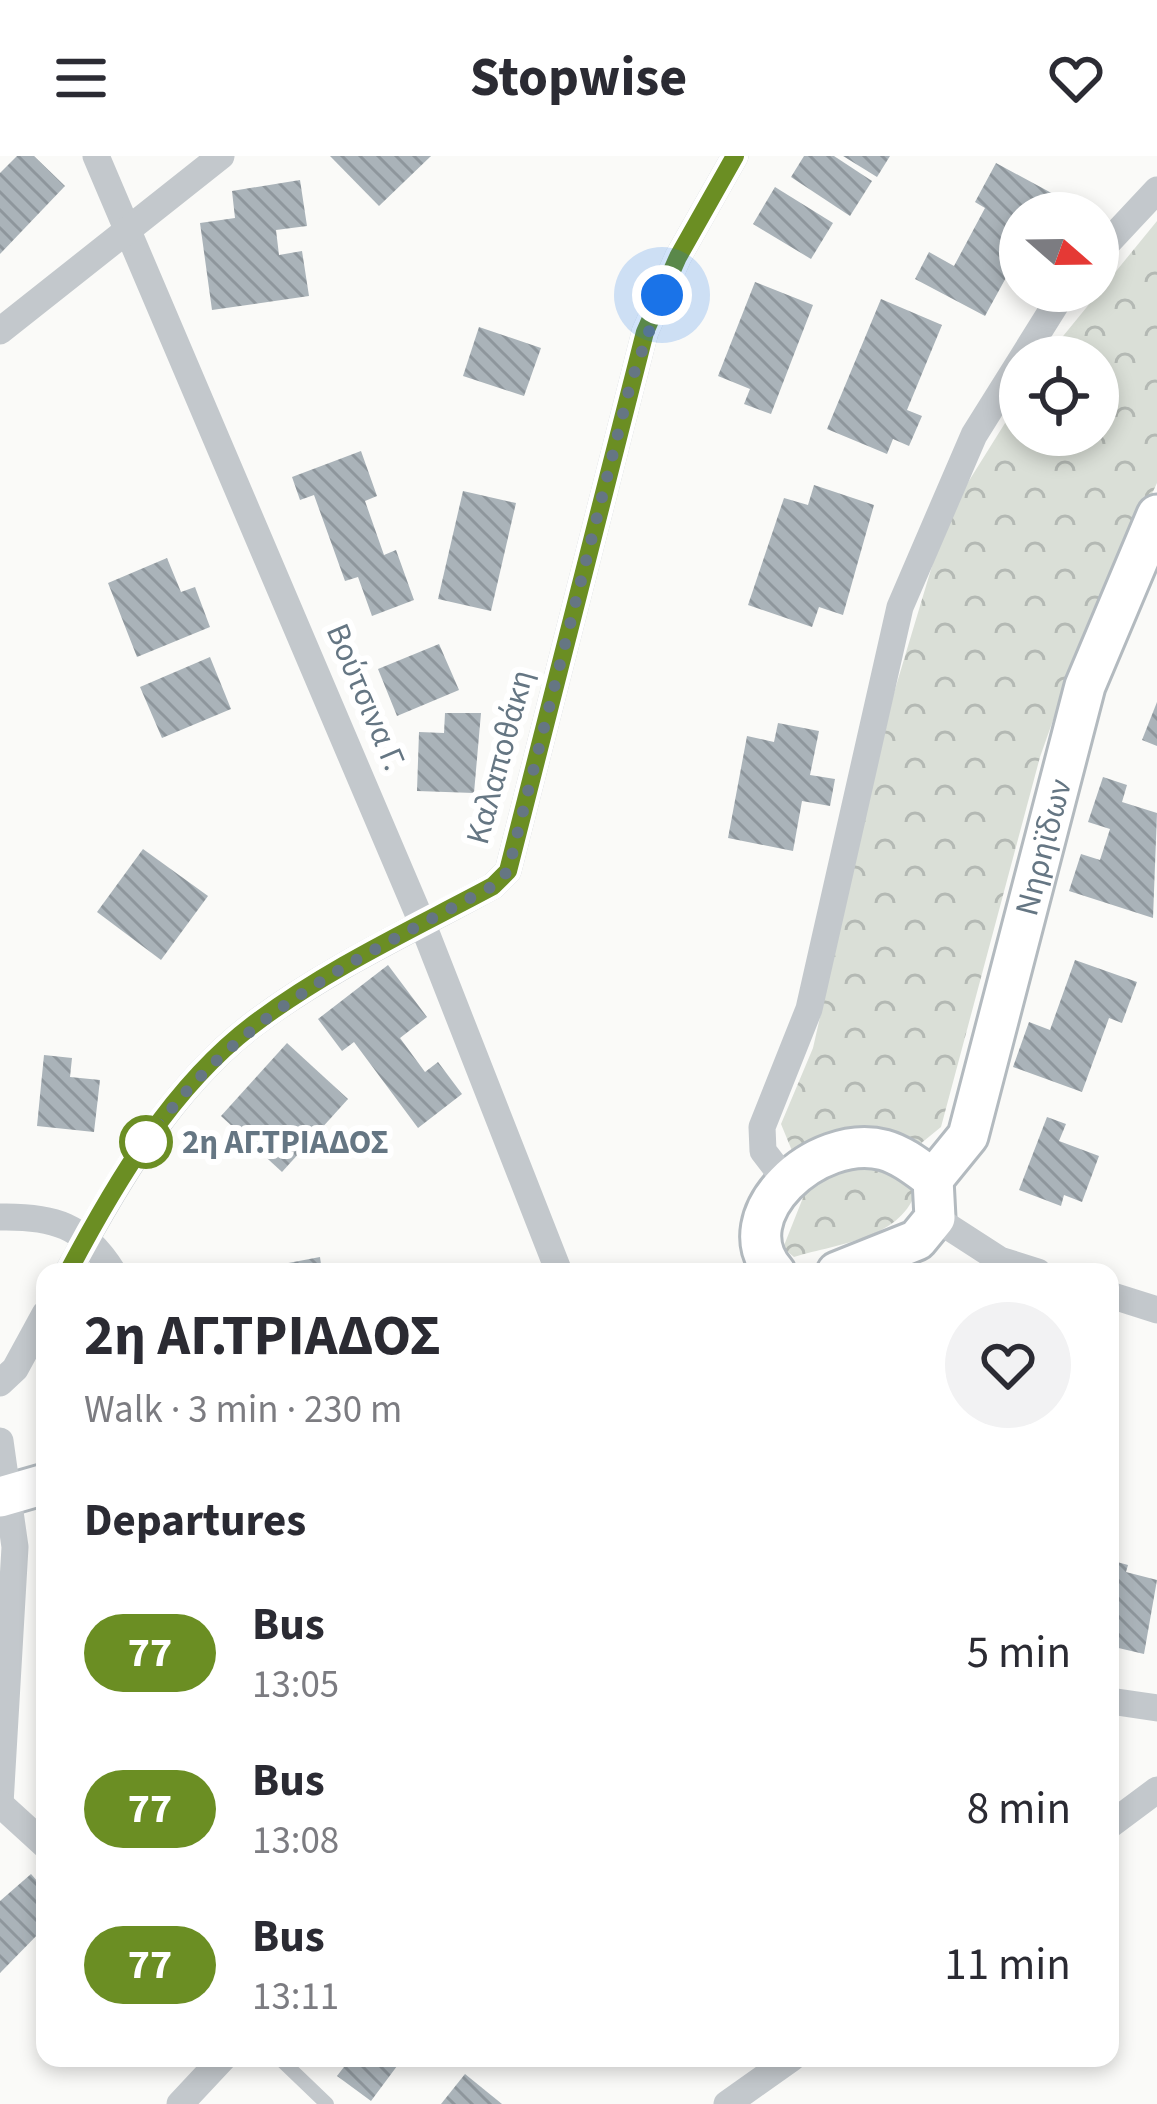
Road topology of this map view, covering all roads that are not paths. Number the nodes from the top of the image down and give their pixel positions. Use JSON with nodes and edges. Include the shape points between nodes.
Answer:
{"nodes":[{"id":1,"x":96,"y":156,"type":"edge"},
{"id":2,"x":221,"y":156,"type":"edge"},
{"id":3,"x":735,"y":156,"type":"edge"},
{"id":4,"x":1157,"y":190,"type":"edge"},
{"id":5,"x":130,"y":229,"type":"junction"},
{"id":6,"x":1119,"y":231,"type":"edge"},
{"id":7,"x":1051,"y":312,"type":"edge"},
{"id":8,"x":0,"y":331,"type":"edge"},
{"id":9,"x":1157,"y":515,"type":"edge"},
{"id":10,"x":423,"y":925,"type":"junction"},
{"id":11,"x":933,"y":1179,"type":"junction"},
{"id":12,"x":786,"y":1181,"type":"junction"},
{"id":13,"x":0,"y":1217,"type":"edge"},
{"id":14,"x":935,"y":1218,"type":"junction"},
{"id":15,"x":87,"y":1236,"type":"junction"},
{"id":16,"x":73,"y":1263,"type":"edge"},
{"id":17,"x":106,"y":1263,"type":"edge"},
{"id":18,"x":555,"y":1263,"type":"edge"},
{"id":19,"x":760,"y":1263,"type":"edge"},
{"id":20,"x":860,"y":1263,"type":"edge"},
{"id":21,"x":1010,"y":1263,"type":"edge"},
{"id":22,"x":1119,"y":1298,"type":"edge"},
{"id":23,"x":1157,"y":1310,"type":"edge"},
{"id":24,"x":36,"y":1330,"type":"edge"},
{"id":25,"x":0,"y":1383,"type":"edge"},
{"id":26,"x":0,"y":1441,"type":"edge"},
{"id":27,"x":19,"y":1491,"type":"edge"},
{"id":28,"x":1119,"y":1702,"type":"edge"},
{"id":29,"x":1157,"y":1708,"type":"edge"},
{"id":30,"x":1157,"y":1790,"type":"edge"},
{"id":31,"x":0,"y":1804,"type":"edge"},
{"id":32,"x":1119,"y":1818,"type":"edge"},
{"id":33,"x":36,"y":1837,"type":"edge"},
{"id":34,"x":215,"y":2067,"type":"edge"},
{"id":35,"x":288,"y":2067,"type":"edge"},
{"id":36,"x":779,"y":2067,"type":"edge"},
{"id":37,"x":180,"y":2104,"type":"edge"},
{"id":38,"x":327,"y":2104,"type":"edge"},
{"id":39,"x":727,"y":2104,"type":"edge"}],
"edges":[{"from":1,"to":5,"type":"street","name":"Βούτσινα Γ."},
{"from":2,"to":5,"type":"street"},
{"from":3,"to":10,"type":"street","name":"Καλαποθάκη","via":[[645,332],[508,871]]},
{"from":4,"to":6,"type":"street"},
{"from":5,"to":8,"type":"street"},
{"from":5,"to":10,"type":"street","name":"Βούτσινα Γ."},
{"from":7,"to":12,"type":"street","via":[[974,435],[900,607],[809,1010],[762,1127],[763,1151]]},
{"from":9,"to":11,"type":"street","name":"Νηρηϊδων","via":[[1085,686],[968,1136]]},
{"from":10,"to":15,"type":"street","name":"Καλαποθάκη","via":[[336,969],[227,1046],[153,1132]]},
{"from":10,"to":18,"type":"street","name":"Βούτσινα Γ."},
{"from":11,"to":12,"type":"street","via":[[884,1150],[844,1148],[808,1161]]},
{"from":11,"to":14,"type":"street"},
{"from":12,"to":19,"type":"street","via":[[766,1221]]},
{"from":13,"to":15,"type":"street","via":[[52,1218]]},
{"from":14,"to":20,"type":"street","via":[[917,1240]]},
{"from":14,"to":21,"type":"street"},
{"from":15,"to":16,"type":"street","name":"Καλαποθάκη"},
{"from":15,"to":17,"type":"street"},
{"from":22,"to":23,"type":"street"},
{"from":24,"to":25,"type":"street"},
{"from":26,"to":27,"type":"street"},
{"from":27,"to":31,"type":"street"},
{"from":28,"to":29,"type":"street"},
{"from":30,"to":32,"type":"street"},
{"from":31,"to":33,"type":"street"},
{"from":34,"to":37,"type":"street"},
{"from":35,"to":38,"type":"lane"},
{"from":36,"to":39,"type":"street"}]}
